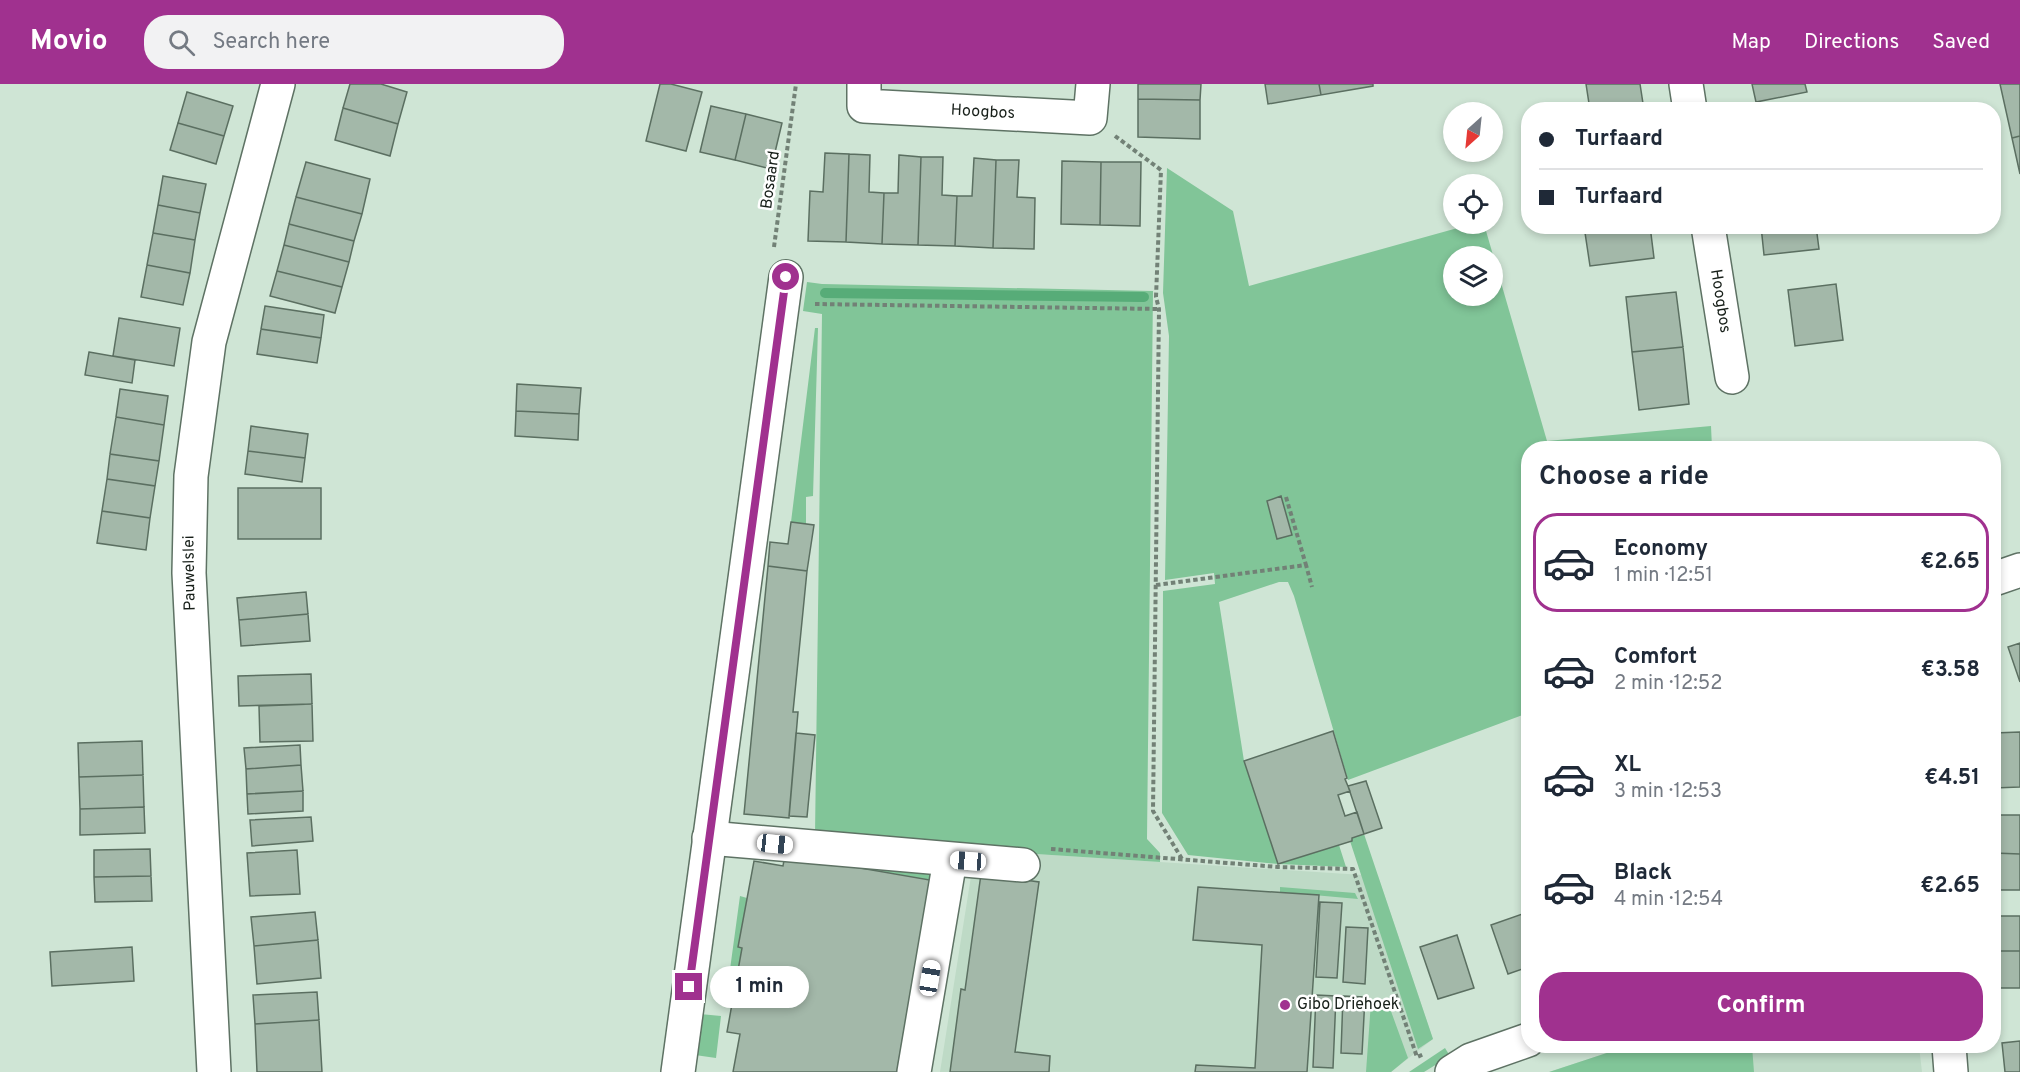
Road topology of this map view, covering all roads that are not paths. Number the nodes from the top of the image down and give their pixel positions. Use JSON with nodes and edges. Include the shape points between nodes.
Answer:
{"nodes":[{"id":1,"x":278,"y":84,"type":"edge"},
{"id":2,"x":864,"y":84,"type":"edge"},
{"id":3,"x":1093,"y":84,"type":"edge"},
{"id":4,"x":1686,"y":84,"type":"edge"},
{"id":5,"x":1689,"y":102,"type":"edge"},
{"id":6,"x":1709,"y":234,"type":"edge"},
{"id":7,"x":784,"y":290,"type":"road end"},
{"id":8,"x":1732,"y":377,"type":"dead end"},
{"id":9,"x":2020,"y":570,"type":"edge"},
{"id":10,"x":2001,"y":577,"type":"edge"},
{"id":11,"x":709,"y":838,"type":"junction"},
{"id":12,"x":950,"y":860,"type":"junction"},
{"id":13,"x":1023,"y":866,"type":"road end"},
{"id":14,"x":1521,"y":1042,"type":"edge"},
{"id":15,"x":1950,"y":1053,"type":"edge"},
{"id":16,"x":214,"y":1072,"type":"edge"},
{"id":17,"x":678,"y":1072,"type":"edge"},
{"id":18,"x":914,"y":1072,"type":"edge"},
{"id":19,"x":1452,"y":1072,"type":"edge"},
{"id":20,"x":1951,"y":1072,"type":"edge"}],
"edges":[{"from":1,"to":16,"type":"street","name":"Pauwelslei","via":[[209,342],[191,477],[189,573]]},
{"from":2,"to":3,"type":"street","name":"Hoogbos","via":[[864,106],[1090,118]]},
{"from":4,"to":5,"type":"street"},
{"from":6,"to":8,"type":"street","name":"Hoogbos"},
{"from":7,"to":11,"type":"street"},
{"from":9,"to":10,"type":"street"},
{"from":11,"to":12,"type":"street"},
{"from":11,"to":17,"type":"street"},
{"from":12,"to":13,"type":"street"},
{"from":12,"to":18,"type":"street"},
{"from":14,"to":19,"type":"street","via":[[1471,1060]]},
{"from":15,"to":20,"type":"street"}]}
